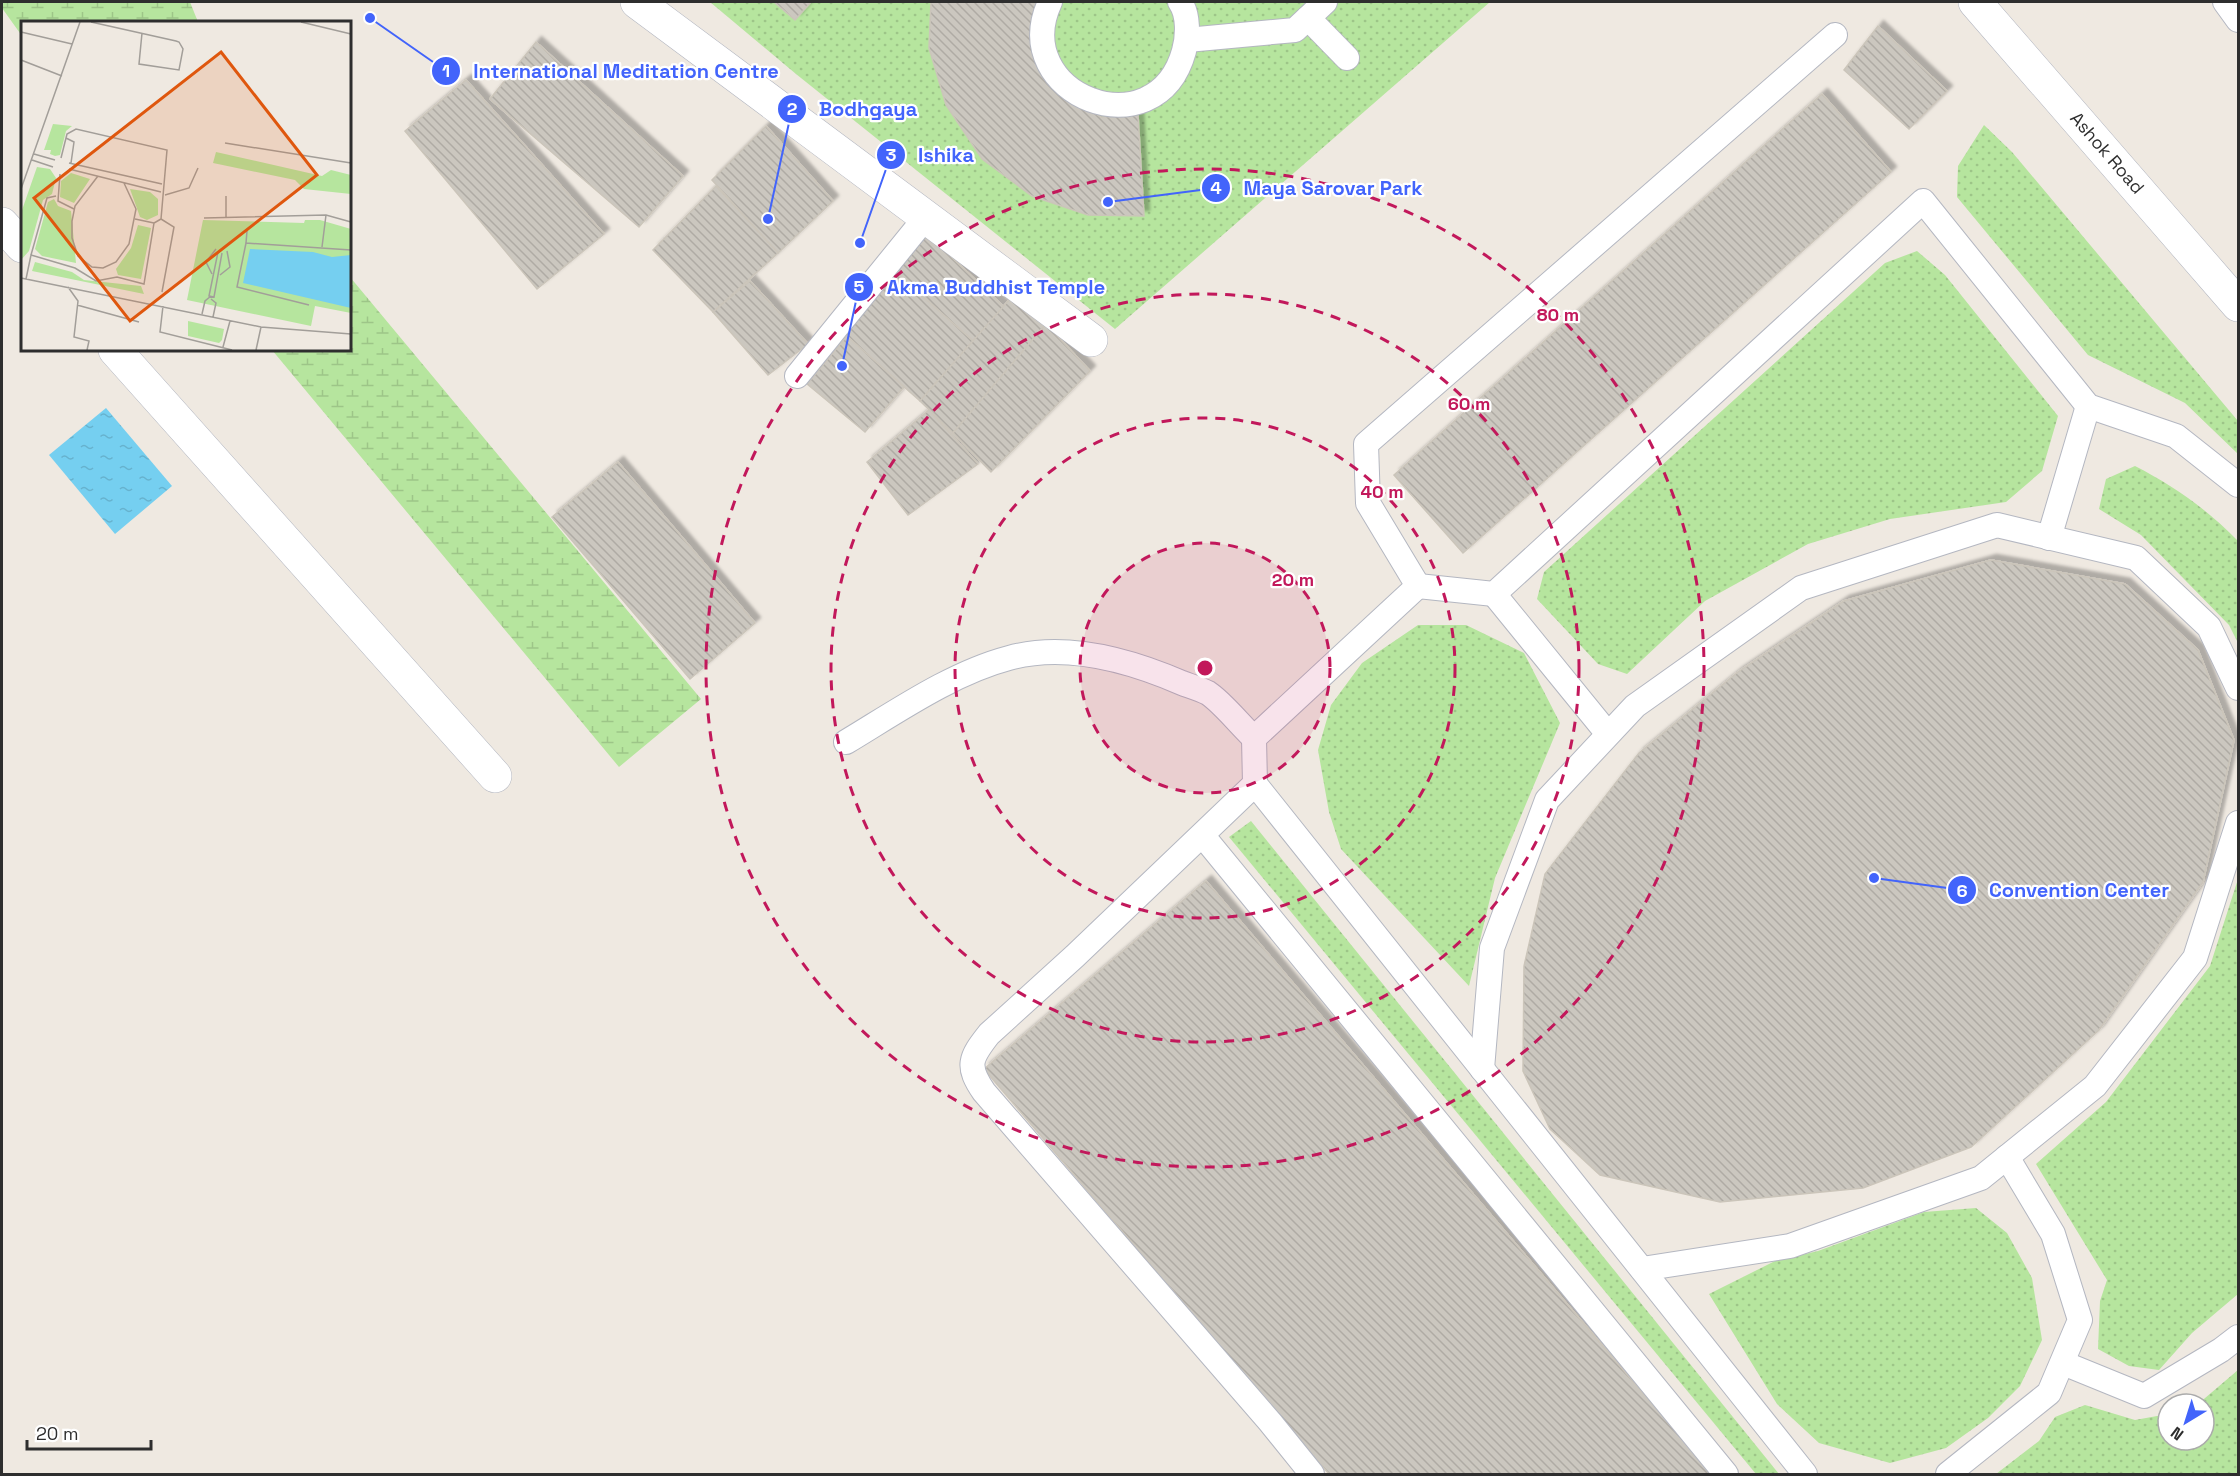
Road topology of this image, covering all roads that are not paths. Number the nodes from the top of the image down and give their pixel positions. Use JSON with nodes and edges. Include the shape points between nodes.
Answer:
{"nodes":[{"id":1,"x":637,"y":2,"type":"edge"},
{"id":2,"x":1050,"y":2,"type":"edge"},
{"id":3,"x":1325,"y":2,"type":"edge"},
{"id":4,"x":1975,"y":2,"type":"edge"},
{"id":5,"x":2225,"y":2,"type":"edge"},
{"id":6,"x":1183,"y":3,"type":"edge"},
{"id":7,"x":1308,"y":18,"type":"junction"},
{"id":8,"x":2238,"y":20,"type":"edge"},
{"id":9,"x":1835,"y":35,"type":"dead end"},
{"id":10,"x":1187,"y":40,"type":"junction"},
{"id":11,"x":1347,"y":58,"type":"dead end"},
{"id":12,"x":926,"y":217,"type":"junction"},
{"id":13,"x":2,"y":224,"type":"edge"},
{"id":14,"x":21,"y":245,"type":"edge"},
{"id":15,"x":2238,"y":305,"type":"edge"},
{"id":16,"x":1091,"y":340,"type":"dead end"},
{"id":17,"x":116,"y":351,"type":"edge"},
{"id":18,"x":797,"y":376,"type":"dead end"},
{"id":19,"x":2088,"y":406,"type":"junction"},
{"id":20,"x":2238,"y":485,"type":"edge"},
{"id":21,"x":2049,"y":538,"type":"junction"},
{"id":22,"x":1418,"y":586,"type":"junction"},
{"id":23,"x":1494,"y":594,"type":"junction"},
{"id":24,"x":2238,"y":688,"type":"edge"},
{"id":25,"x":1608,"y":734,"type":"junction"},
{"id":26,"x":1254,"y":738,"type":"junction"},
{"id":27,"x":846,"y":742,"type":"dead end"},
{"id":28,"x":495,"y":776,"type":"dead end"},
{"id":29,"x":1256,"y":784,"type":"junction"},
{"id":30,"x":2238,"y":823,"type":"edge"},
{"id":31,"x":1203,"y":836,"type":"junction"},
{"id":32,"x":1482,"y":1069,"type":"junction"},
{"id":33,"x":2007,"y":1157,"type":"junction"},
{"id":34,"x":1642,"y":1269,"type":"junction"},
{"id":35,"x":2238,"y":1337,"type":"edge"},
{"id":36,"x":2062,"y":1363,"type":"junction"},
{"id":37,"x":1312,"y":1474,"type":"edge"},
{"id":38,"x":1726,"y":1474,"type":"edge"},
{"id":39,"x":1806,"y":1474,"type":"edge"},
{"id":40,"x":1948,"y":1474,"type":"edge"}],
"edges":[{"from":1,"to":12,"type":"street"},
{"from":2,"to":10,"type":"lane","via":[[1043,28],[1045,52],[1056,76],[1074,93],[1097,103],[1121,106],[1146,99],[1176,71]]},
{"from":3,"to":7,"type":"lane"},
{"from":4,"to":15,"type":"street","name":"Ashok Road"},
{"from":5,"to":8,"type":"lane"},
{"from":6,"to":10,"type":"lane"},
{"from":7,"to":10,"type":"lane","via":[[1295,30]]},
{"from":7,"to":11,"type":"lane"},
{"from":9,"to":22,"type":"lane","via":[[1366,444],[1368,502]]},
{"from":12,"to":16,"type":"street"},
{"from":12,"to":18,"type":"lane"},
{"from":13,"to":14,"type":"street"},
{"from":17,"to":28,"type":"street"},
{"from":19,"to":20,"type":"lane","via":[[2176,436]]},
{"from":19,"to":21,"type":"lane"},
{"from":19,"to":23,"type":"lane","via":[[1923,201]]},
{"from":21,"to":24,"type":"lane","via":[[2136,558],[2209,627]]},
{"from":21,"to":25,"type":"lane","via":[[1997,525],[1801,588],[1635,706]]},
{"from":22,"to":23,"type":"lane"},
{"from":22,"to":26,"type":"lane"},
{"from":23,"to":25,"type":"lane"},
{"from":25,"to":32,"type":"lane","via":[[1547,800],[1492,948]]},
{"from":26,"to":27,"type":"lane","via":[[1209,694],[1167,676],[1116,660],[1065,652],[1033,652],[1006,658],[963,676]]},
{"from":26,"to":29,"type":"lane"},
{"from":29,"to":31,"type":"lane"},
{"from":29,"to":32,"type":"lane"},
{"from":30,"to":33,"type":"lane","via":[[2195,958],[2095,1086]]},
{"from":31,"to":37,"type":"lane","via":[[989,1034],[971,1062],[974,1077],[984,1092]]},
{"from":31,"to":38,"type":"lane"},
{"from":32,"to":34,"type":"lane"},
{"from":33,"to":34,"type":"lane","via":[[1982,1178],[1790,1246]]},
{"from":33,"to":36,"type":"lane","via":[[2053,1234],[2080,1320]]},
{"from":34,"to":39,"type":"lane"},
{"from":35,"to":36,"type":"lane","via":[[2144,1396]]},
{"from":36,"to":40,"type":"lane","via":[[2049,1393]]}]}
